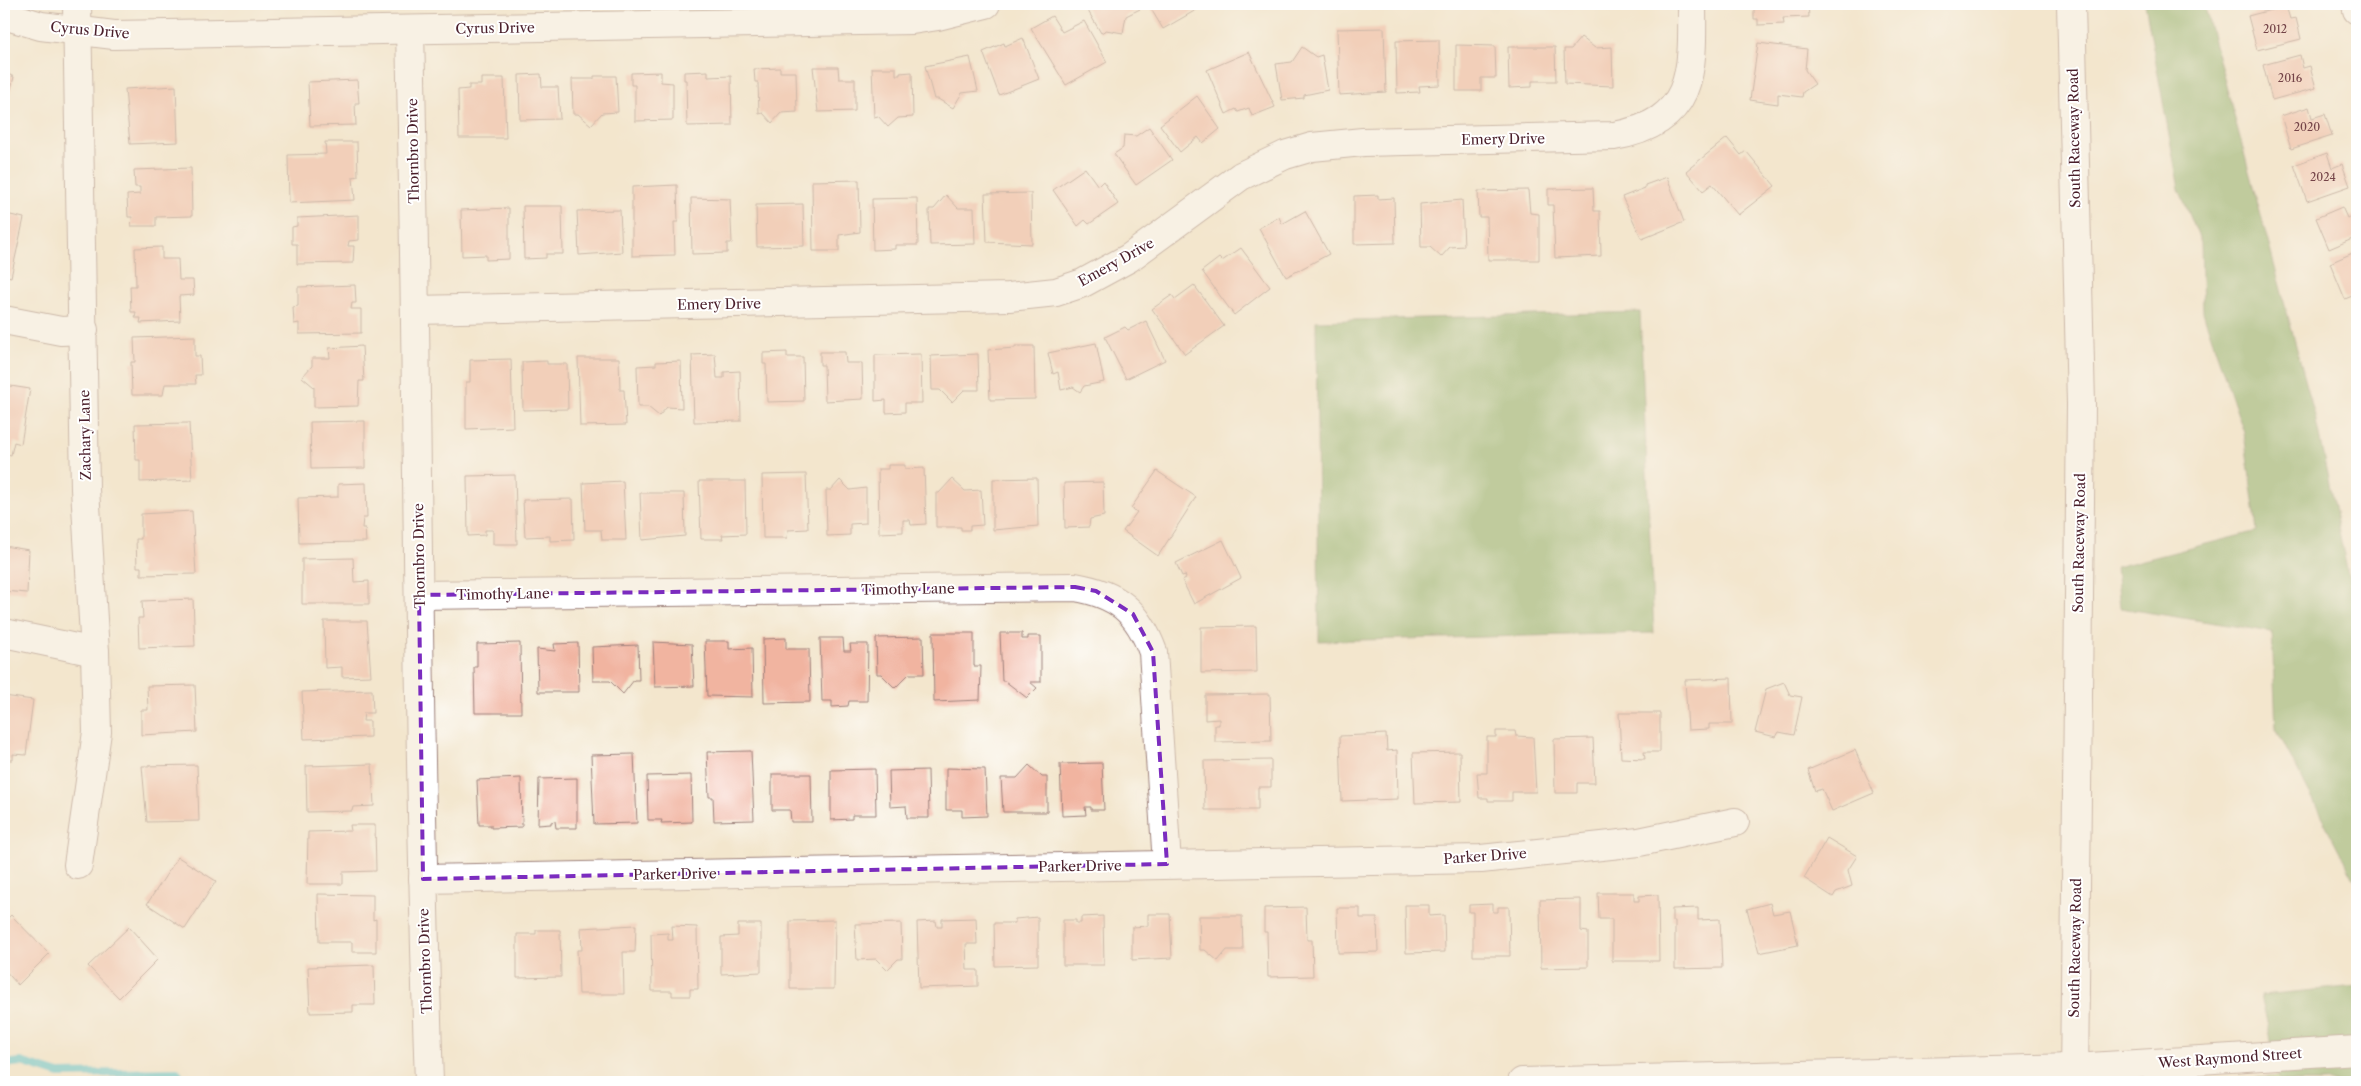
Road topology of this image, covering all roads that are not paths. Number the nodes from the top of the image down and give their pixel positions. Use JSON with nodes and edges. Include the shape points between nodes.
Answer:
{"nodes":[{"id":1,"x":77,"y":4,"type":"edge"},
{"id":2,"x":986,"y":4,"type":"edge"},
{"id":3,"x":1692,"y":4,"type":"edge"},
{"id":4,"x":2071,"y":4,"type":"edge"},
{"id":5,"x":2356,"y":4,"type":"edge"},
{"id":6,"x":2357,"y":10,"type":"edge"},
{"id":7,"x":4,"y":15,"type":"edge"},
{"id":8,"x":410,"y":30,"type":"junction"},
{"id":9,"x":77,"y":31,"type":"junction"},
{"id":10,"x":416,"y":310,"type":"junction"},
{"id":11,"x":4,"y":320,"type":"edge"},
{"id":12,"x":84,"y":330,"type":"junction"},
{"id":13,"x":420,"y":594,"type":"junction"},
{"id":14,"x":4,"y":633,"type":"edge"},
{"id":15,"x":95,"y":652,"type":"junction"},
{"id":16,"x":1735,"y":822,"type":"dead end"},
{"id":17,"x":1167,"y":864,"type":"junction"},
{"id":18,"x":78,"y":865,"type":"dead end"},
{"id":19,"x":422,"y":879,"type":"junction"},
{"id":20,"x":2357,"y":1050,"type":"edge"},
{"id":21,"x":2074,"y":1075,"type":"edge"},
{"id":22,"x":429,"y":1082,"type":"edge"},
{"id":23,"x":1522,"y":1082,"type":"edge"}],
"edges":[{"from":1,"to":9,"type":"street","name":"Zachary Lane"},
{"from":2,"to":8,"type":"street","name":"Cyrus Drive","via":[[912,20]]},
{"from":3,"to":10,"type":"street","name":"Emery Drive","via":[[1691,70],[1679,101],[1666,116],[1637,132],[1614,136],[1363,142],[1312,147],[1285,154],[1241,176],[1129,258],[1083,283],[1043,295]]},
{"from":4,"to":21,"type":"street","name":"South Raceway Road","via":[[2081,404]]},
{"from":5,"to":6,"type":"street"},
{"from":7,"to":9,"type":"street","name":"Cyrus Drive","via":[[42,26]]},
{"from":8,"to":9,"type":"street","name":"Cyrus Drive","via":[[114,35]]},
{"from":8,"to":10,"type":"street","name":"Thornbro Drive"},
{"from":9,"to":12,"type":"street","name":"Zachary Lane"},
{"from":10,"to":13,"type":"street","name":"Thornbro Drive"},
{"from":11,"to":12,"type":"street","via":[[61,330]]},
{"from":12,"to":15,"type":"street","name":"Zachary Lane","via":[[85,489]]},
{"from":13,"to":17,"type":"street","name":"Timothy Lane","via":[[1075,587],[1096,591],[1116,600],[1133,614],[1146,631],[1153,652]]},
{"from":13,"to":19,"type":"street","name":"Thornbro Drive"},
{"from":14,"to":15,"type":"street"},
{"from":15,"to":18,"type":"street","name":"Zachary Lane","via":[[97,732]]},
{"from":16,"to":17,"type":"street","name":"Parker Drive","via":[[1639,842],[1481,859]]},
{"from":17,"to":19,"type":"street","name":"Parker Drive"},
{"from":19,"to":22,"type":"street","name":"Thornbro Drive"},
{"from":20,"to":21,"type":"street","name":"West Raymond Street"},
{"from":21,"to":23,"type":"street","name":"West Raymond Street"}]}
